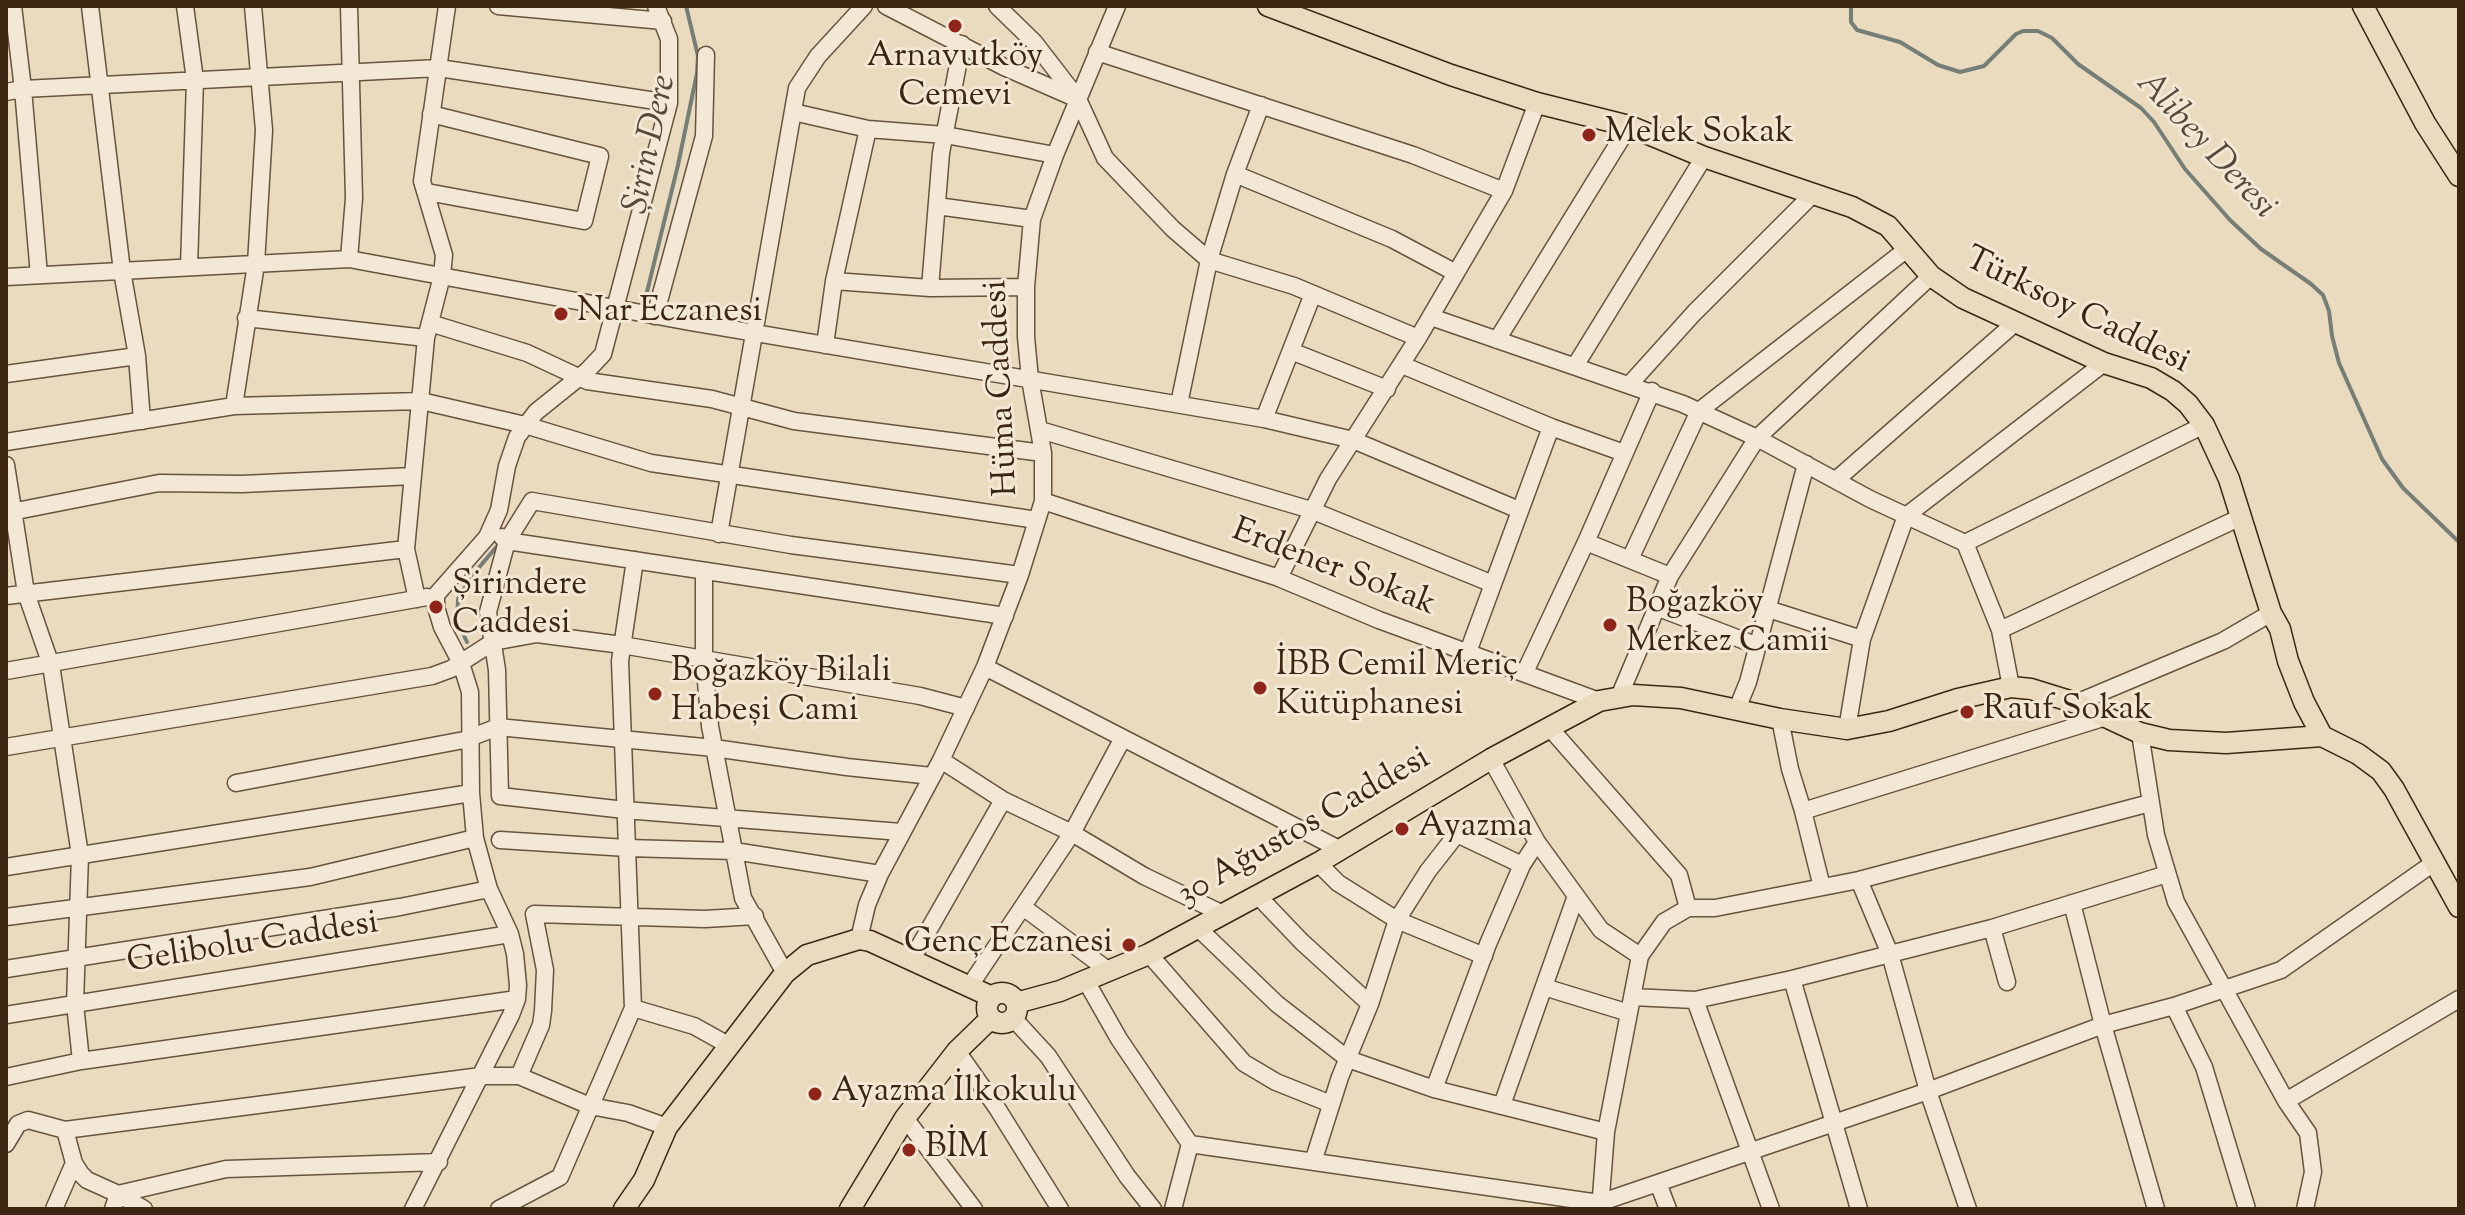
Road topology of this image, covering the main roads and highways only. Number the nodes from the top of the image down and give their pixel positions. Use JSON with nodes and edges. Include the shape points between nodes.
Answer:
{"nodes":[{"id":1,"x":1268,"y":6,"type":"edge"},
{"id":2,"x":2363,"y":6,"type":"edge"},
{"id":3,"x":2459,"y":176,"type":"edge"},
{"id":4,"x":2322,"y":736,"type":"junction"},
{"id":5,"x":2459,"y":907,"type":"edge"},
{"id":6,"x":992,"y":997,"type":"junction"},
{"id":7,"x":1015,"y":1011,"type":"junction"},
{"id":8,"x":991,"y":1018,"type":"junction"},
{"id":9,"x":624,"y":1209,"type":"edge"},
{"id":10,"x":850,"y":1209,"type":"edge"}],
"edges":[{"from":1,"to":4,"type":"main road","name":"Türksoy Caddesi","via":[[1537,103],[1629,126],[1875,218],[1931,276],[1963,298],[2173,391],[2204,425],[2229,479],[2288,661]]},
{"from":2,"to":3,"type":"main road"},
{"from":4,"to":5,"type":"main road","via":[[2381,771]]},
{"from":4,"to":7,"type":"main road","name":"30 Ağustos Caddesi","via":[[2196,743],[2140,733],[2076,703],[2011,687],[1847,729],[1681,698],[1609,699],[1491,759],[1318,863],[1149,954]]},
{"from":6,"to":7,"type":"main road","via":[[1005,994]]},
{"from":6,"to":8,"type":"main road","via":[[987,1005]]},
{"from":6,"to":9,"type":"main road","via":[[859,939],[807,955],[785,973],[667,1127],[644,1180]]},
{"from":7,"to":8,"type":"main road","via":[[1000,1023]]},
{"from":8,"to":10,"type":"main road","via":[[957,1051],[905,1118]]}]}
